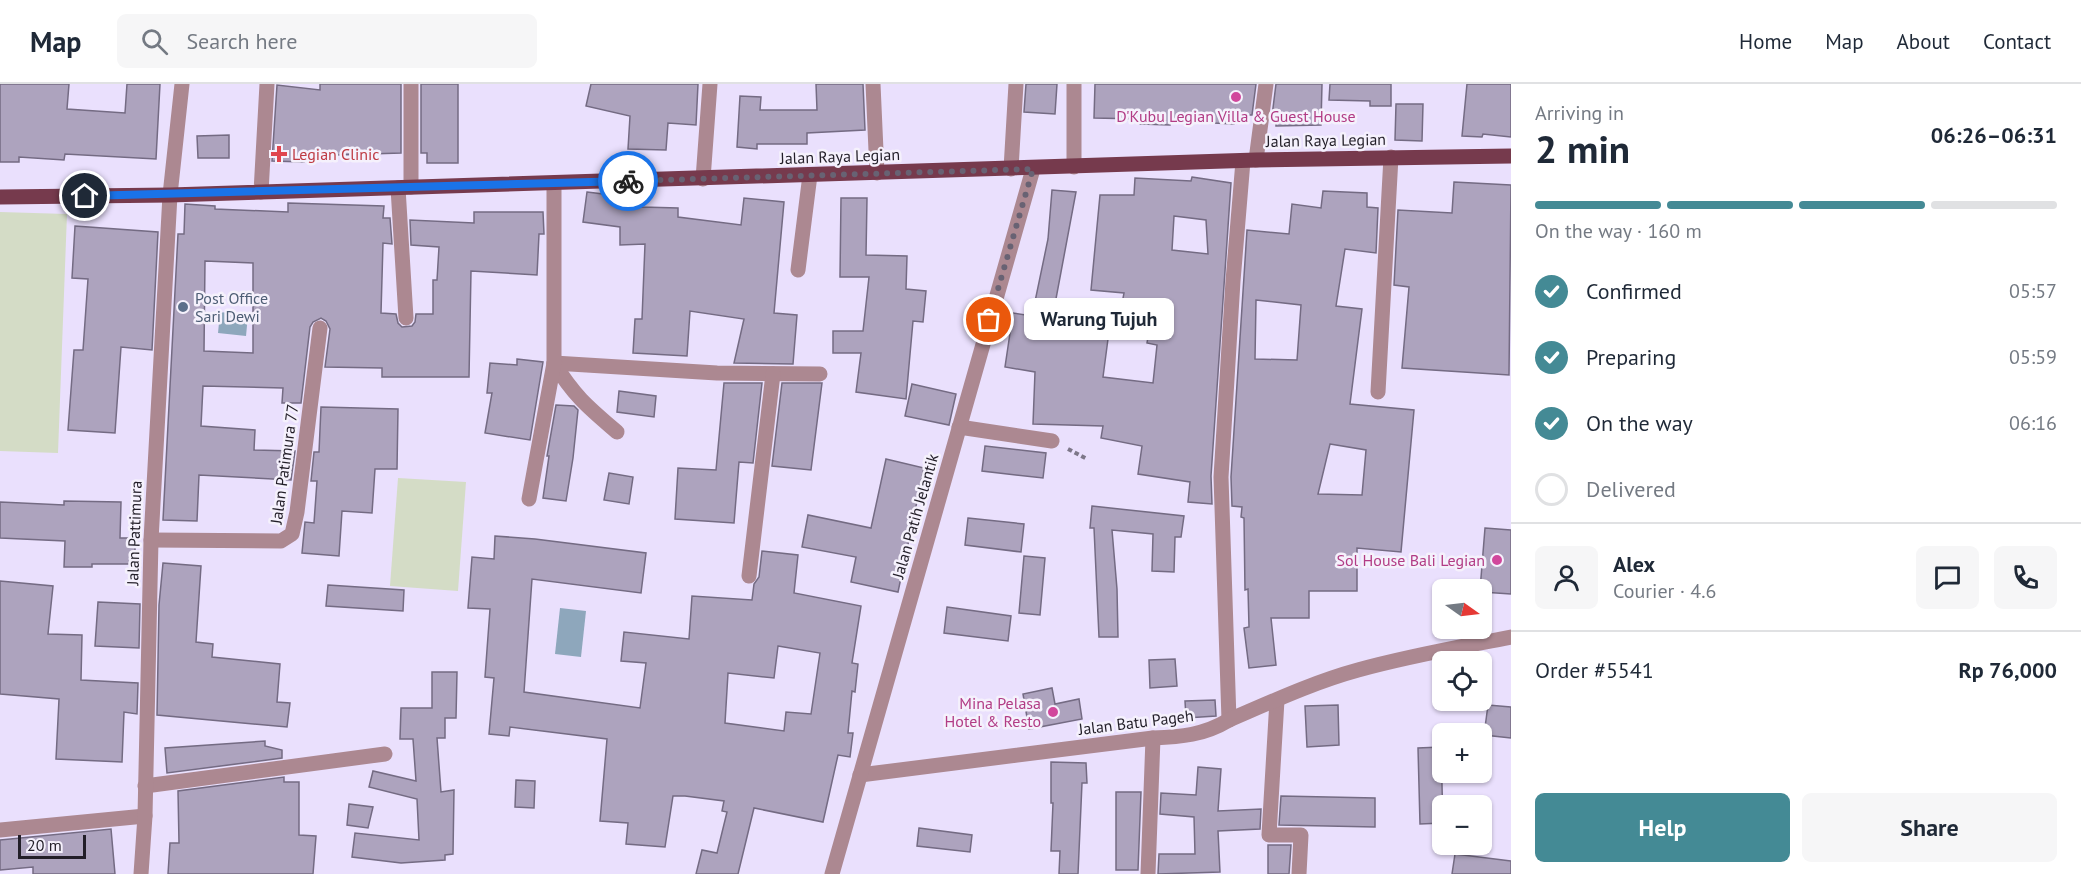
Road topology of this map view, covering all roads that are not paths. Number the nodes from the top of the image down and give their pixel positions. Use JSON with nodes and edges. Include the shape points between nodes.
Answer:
{"nodes":[{"id":1,"x":182,"y":84,"type":"edge"},
{"id":2,"x":267,"y":84,"type":"edge"},
{"id":3,"x":411,"y":84,"type":"edge"},
{"id":4,"x":710,"y":84,"type":"edge"},
{"id":5,"x":873,"y":84,"type":"edge"},
{"id":6,"x":1016,"y":84,"type":"edge"},
{"id":7,"x":1074,"y":84,"type":"edge"},
{"id":8,"x":1266,"y":84,"type":"edge"},
{"id":9,"x":1511,"y":156,"type":"edge"},
{"id":10,"x":1391,"y":157,"type":"junction"},
{"id":11,"x":1250,"y":160,"type":"junction"},
{"id":12,"x":1074,"y":167,"type":"junction"},
{"id":13,"x":1033,"y":169,"type":"junction"},
{"id":14,"x":1011,"y":170,"type":"junction"},
{"id":15,"x":877,"y":173,"type":"junction"},
{"id":16,"x":810,"y":176,"type":"junction"},
{"id":17,"x":703,"y":179,"type":"junction"},
{"id":18,"x":554,"y":183,"type":"junction"},
{"id":19,"x":404,"y":188,"type":"junction"},
{"id":20,"x":261,"y":192,"type":"junction"},
{"id":21,"x":170,"y":195,"type":"junction"},
{"id":22,"x":0,"y":197,"type":"edge"},
{"id":23,"x":798,"y":270,"type":"dead end"},
{"id":24,"x":406,"y":318,"type":"dead end"},
{"id":25,"x":320,"y":328,"type":"dead end"},
{"id":26,"x":554,"y":363,"type":"junction"},
{"id":27,"x":773,"y":374,"type":"junction"},
{"id":28,"x":820,"y":375,"type":"dead end"},
{"id":29,"x":1377,"y":392,"type":"dead end"},
{"id":30,"x":958,"y":428,"type":"junction"},
{"id":31,"x":617,"y":432,"type":"dead end"},
{"id":32,"x":1052,"y":441,"type":"dead end"},
{"id":33,"x":529,"y":499,"type":"dead end"},
{"id":34,"x":151,"y":540,"type":"junction"},
{"id":35,"x":749,"y":576,"type":"dead end"},
{"id":36,"x":1511,"y":637,"type":"edge"},
{"id":37,"x":1277,"y":700,"type":"junction"},
{"id":38,"x":1229,"y":720,"type":"junction"},
{"id":39,"x":1153,"y":738,"type":"junction"},
{"id":40,"x":385,"y":754,"type":"dead end"},
{"id":41,"x":860,"y":775,"type":"junction"},
{"id":42,"x":145,"y":786,"type":"junction"},
{"id":43,"x":145,"y":816,"type":"junction"},
{"id":44,"x":0,"y":830,"type":"edge"},
{"id":45,"x":141,"y":874,"type":"edge"},
{"id":46,"x":832,"y":874,"type":"edge"},
{"id":47,"x":1148,"y":874,"type":"edge"},
{"id":48,"x":1299,"y":874,"type":"edge"}],
"edges":[{"from":1,"to":21,"type":"street","name":"Jalan Pattimura"},
{"from":2,"to":20,"type":"street"},
{"from":3,"to":19,"type":"street"},
{"from":4,"to":17,"type":"street"},
{"from":5,"to":15,"type":"street"},
{"from":6,"to":14,"type":"street"},
{"from":7,"to":12,"type":"street"},
{"from":8,"to":11,"type":"street"},
{"from":9,"to":10,"type":"main road","name":"Jalan Raya Legian"},
{"from":10,"to":11,"type":"main road","name":"Jalan Raya Legian"},
{"from":10,"to":29,"type":"street"},
{"from":11,"to":12,"type":"main road","name":"Jalan Raya Legian"},
{"from":11,"to":38,"type":"street","via":[[1233,281],[1221,477]]},
{"from":12,"to":13,"type":"main road","name":"Jalan Raya Legian"},
{"from":13,"to":14,"type":"main road","name":"Jalan Raya Legian"},
{"from":13,"to":30,"type":"street","name":"Jalan Patih Jelantik"},
{"from":14,"to":15,"type":"main road","name":"Jalan Raya Legian"},
{"from":15,"to":16,"type":"main road","name":"Jalan Raya Legian"},
{"from":16,"to":17,"type":"main road","name":"Jalan Raya Legian"},
{"from":16,"to":23,"type":"street"},
{"from":17,"to":18,"type":"main road","name":"Jalan Raya Legian"},
{"from":18,"to":19,"type":"main road","name":"Jalan Raya Legian"},
{"from":18,"to":26,"type":"street"},
{"from":19,"to":20,"type":"main road","name":"Jalan Raya Legian"},
{"from":19,"to":24,"type":"street"},
{"from":20,"to":21,"type":"main road","name":"Jalan Raya Legian"},
{"from":21,"to":22,"type":"main road","name":"Jalan Raya Legian"},
{"from":21,"to":34,"type":"street","name":"Jalan Pattimura"},
{"from":25,"to":34,"type":"street","name":"Jalan Patimura 77","via":[[292,534],[281,542]]},
{"from":26,"to":27,"type":"street"},
{"from":26,"to":31,"type":"street","via":[[581,401]]},
{"from":26,"to":33,"type":"street"},
{"from":27,"to":28,"type":"street"},
{"from":27,"to":35,"type":"street"},
{"from":30,"to":32,"type":"street"},
{"from":30,"to":41,"type":"street","name":"Jalan Patih Jelantik"},
{"from":34,"to":42,"type":"street","name":"Jalan Pattimura"},
{"from":36,"to":37,"type":"street","name":"Jalan Batu Pageh","via":[[1356,670]]},
{"from":37,"to":38,"type":"street","name":"Jalan Batu Pageh"},
{"from":37,"to":48,"type":"street","via":[[1269,835],[1301,835]]},
{"from":38,"to":39,"type":"street","name":"Jalan Batu Pageh","via":[[1202,734]]},
{"from":39,"to":41,"type":"street","name":"Jalan Batu Pageh"},
{"from":39,"to":47,"type":"street"},
{"from":40,"to":42,"type":"street"},
{"from":41,"to":46,"type":"street","name":"Jalan Patih Jelantik"},
{"from":42,"to":43,"type":"street","name":"Jalan Pattimura"},
{"from":43,"to":44,"type":"street"},
{"from":43,"to":45,"type":"street","name":"Jalan Pattimura"}]}
